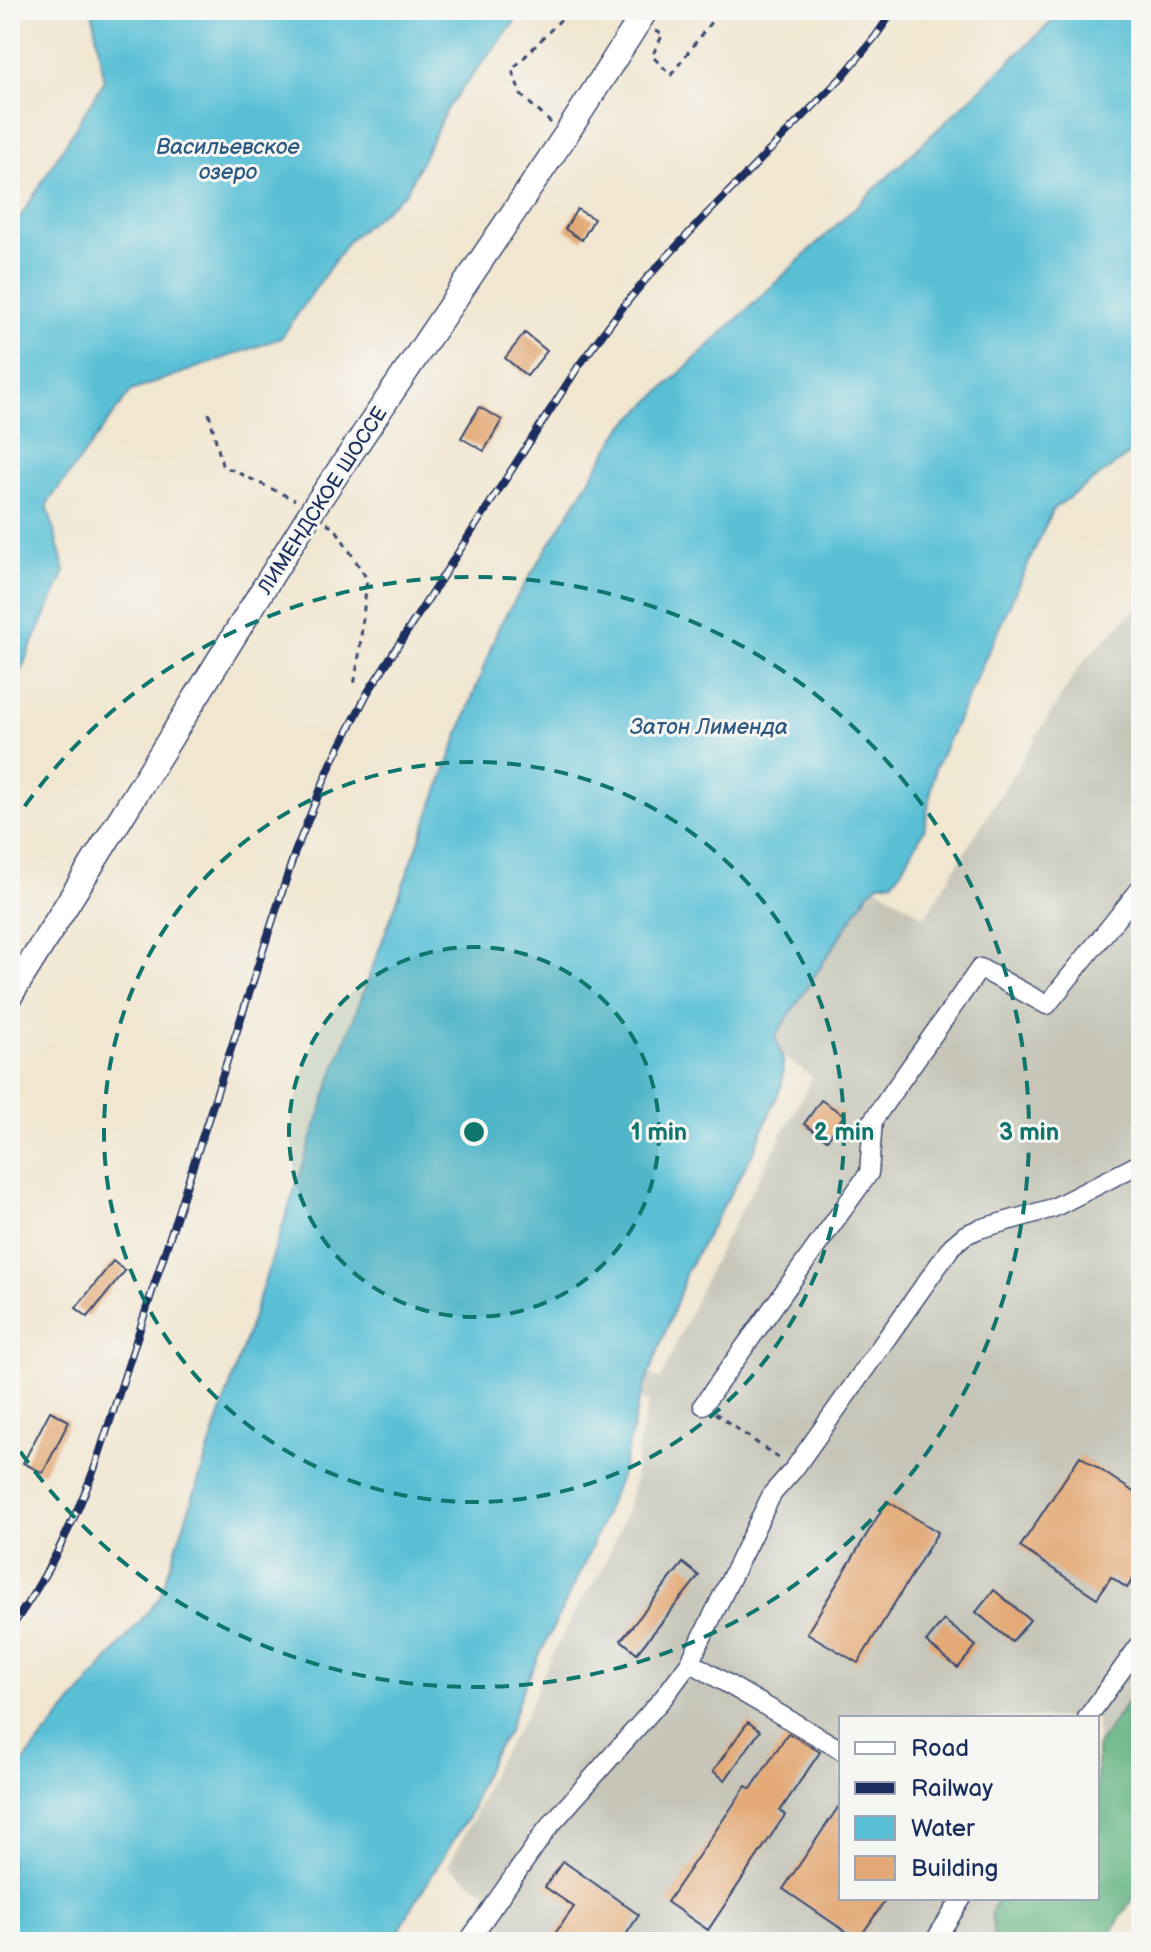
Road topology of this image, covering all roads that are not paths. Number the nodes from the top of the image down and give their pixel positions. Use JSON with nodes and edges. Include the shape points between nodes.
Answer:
{"nodes":[{"id":1,"x":642,"y":17,"type":"edge"},
{"id":2,"x":1141,"y":888,"type":"edge"},
{"id":3,"x":10,"y":996,"type":"edge"},
{"id":4,"x":1141,"y":1163,"type":"edge"},
{"id":5,"x":703,"y":1405,"type":"road end"},
{"id":6,"x":1141,"y":1643,"type":"edge"},
{"id":7,"x":690,"y":1662,"type":"junction"},
{"id":8,"x":1088,"y":1716,"type":"edge"},
{"id":9,"x":839,"y":1749,"type":"edge"},
{"id":10,"x":961,"y":1900,"type":"edge"},
{"id":11,"x":468,"y":1942,"type":"edge"},
{"id":12,"x":934,"y":1942,"type":"edge"}],
"edges":[{"from":1,"to":3,"type":"main road","name":"ЛИМЕНДСКОЕ ШОССЕ","via":[[313,509]]},
{"from":2,"to":5,"type":"lane","via":[[1047,1005],[980,968],[873,1120],[869,1173]]},
{"from":4,"to":7,"type":"lane","via":[[1053,1208],[979,1229],[952,1246],[772,1494]]},
{"from":6,"to":8,"type":"lane"},
{"from":7,"to":9,"type":"lane"},
{"from":7,"to":11,"type":"lane","via":[[547,1829]]},
{"from":10,"to":12,"type":"lane"}]}
